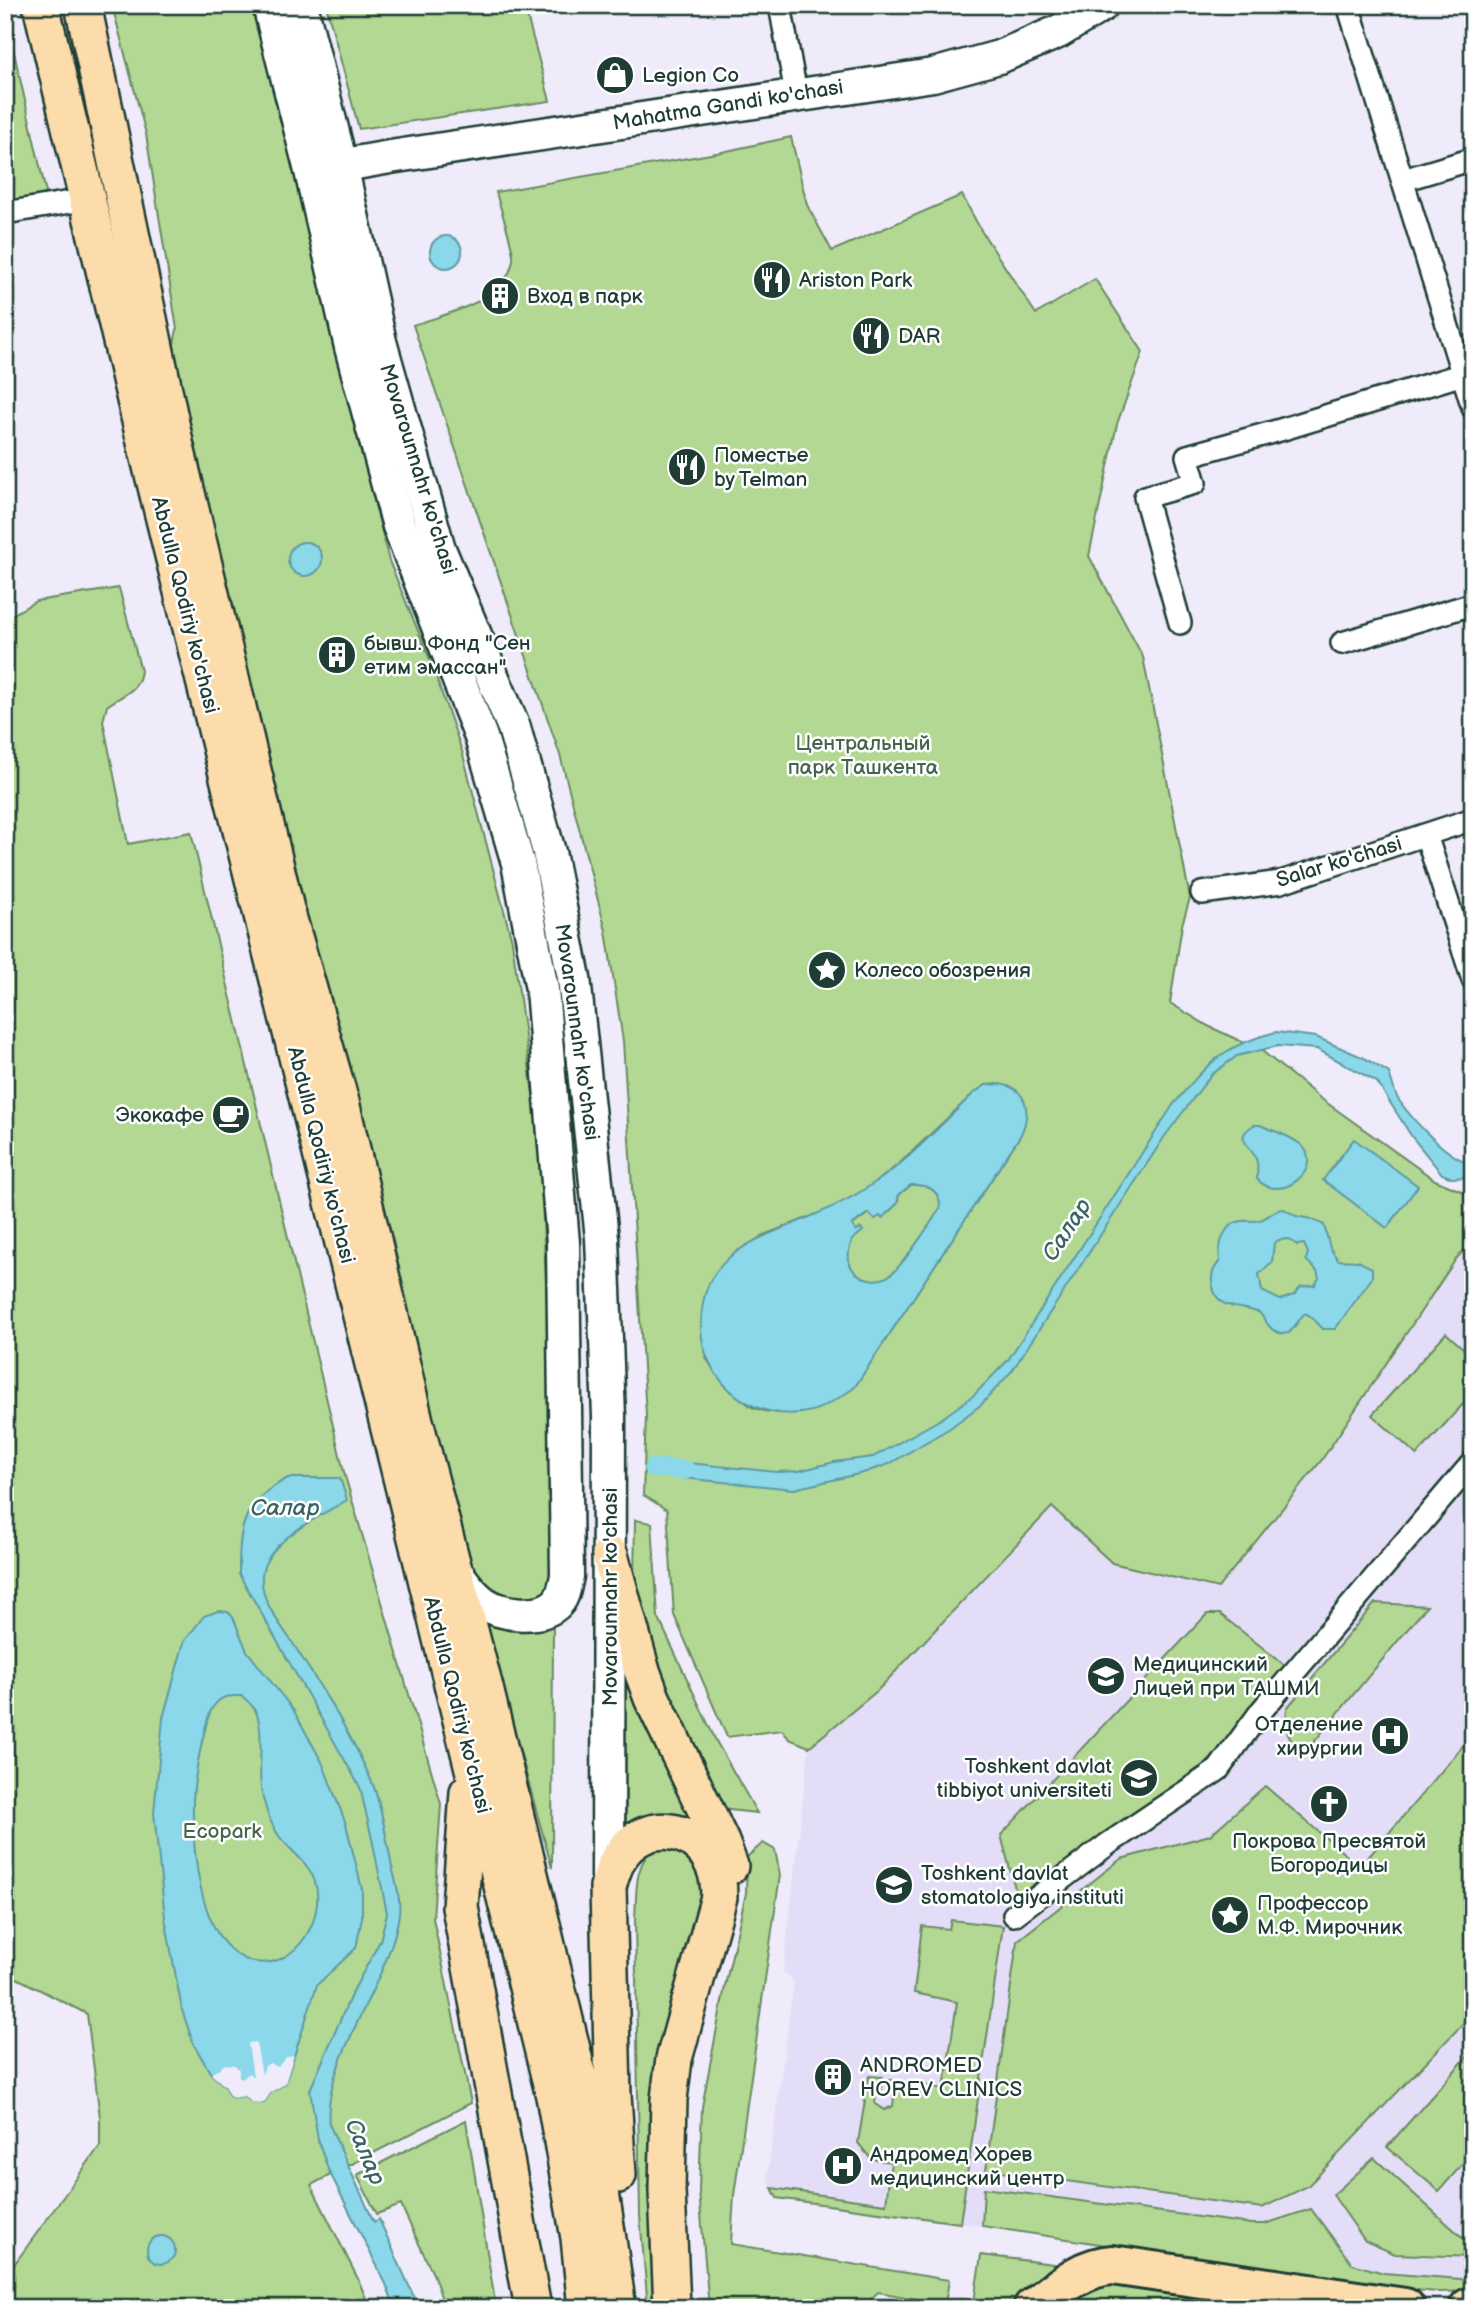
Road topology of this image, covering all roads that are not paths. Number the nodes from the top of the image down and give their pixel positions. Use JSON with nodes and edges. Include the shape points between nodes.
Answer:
{"nodes":[{"id":1,"x":41,"y":5,"type":"edge"},
{"id":2,"x":82,"y":5,"type":"edge"},
{"id":3,"x":269,"y":5,"type":"edge"},
{"id":4,"x":301,"y":5,"type":"edge"},
{"id":5,"x":780,"y":5,"type":"edge"},
{"id":6,"x":1102,"y":5,"type":"edge"},
{"id":7,"x":1348,"y":5,"type":"edge"},
{"id":8,"x":796,"y":94,"type":"junction"},
{"id":9,"x":1473,"y":159,"type":"edge"},
{"id":10,"x":341,"y":165,"type":"junction"},
{"id":11,"x":311,"y":172,"type":"junction"},
{"id":12,"x":1403,"y":180,"type":"junction"},
{"id":13,"x":122,"y":192,"type":"junction"},
{"id":14,"x":88,"y":199,"type":"junction"},
{"id":15,"x":5,"y":213,"type":"edge"},
{"id":16,"x":1467,"y":373,"type":"edge"},
{"id":17,"x":1473,"y":408,"type":"edge"},
{"id":18,"x":1473,"y":604,"type":"edge"},
{"id":19,"x":1180,"y":623,"type":"dead end"},
{"id":20,"x":1342,"y":643,"type":"dead end"},
{"id":21,"x":1473,"y":818,"type":"edge"},
{"id":22,"x":1426,"y":835,"type":"junction"},
{"id":23,"x":1202,"y":893,"type":"dead end"},
{"id":24,"x":1473,"y":980,"type":"edge"},
{"id":25,"x":402,"y":1423,"type":"junction"},
{"id":26,"x":1473,"y":1462,"type":"edge"},
{"id":27,"x":426,"y":1519,"type":"junction"},
{"id":28,"x":610,"y":1555,"type":"junction"},
{"id":29,"x":453,"y":1568,"type":"junction"},
{"id":30,"x":464,"y":1733,"type":"junction"},
{"id":31,"x":608,"y":1887,"type":"junction"},
{"id":32,"x":1014,"y":1915,"type":"dead end"},
{"id":33,"x":533,"y":2308,"type":"edge"},
{"id":34,"x":586,"y":2308,"type":"edge"},
{"id":35,"x":618,"y":2308,"type":"edge"},
{"id":36,"x":632,"y":2308,"type":"edge"},
{"id":37,"x":672,"y":2308,"type":"edge"},
{"id":38,"x":693,"y":2308,"type":"edge"},
{"id":39,"x":1033,"y":2308,"type":"edge"},
{"id":40,"x":1405,"y":2308,"type":"edge"}],
"edges":[{"from":1,"to":14,"type":"main road","name":"Abdulla Qodiriy ko'chasi"},
{"from":2,"to":13,"type":"main road","name":"Abdulla Qodiriy ko'chasi"},
{"from":3,"to":11,"type":"street","name":"Movarounnahr ko'chasi"},
{"from":4,"to":10,"type":"street","name":"Movarounnahr ko'chasi"},
{"from":5,"to":8,"type":"street"},
{"from":6,"to":8,"type":"street","name":"Mahatma Gandi ko'chasi","via":[[1058,32],[999,57],[933,75]]},
{"from":7,"to":12,"type":"street"},
{"from":8,"to":10,"type":"street","name":"Mahatma Gandi ko'chasi"},
{"from":9,"to":12,"type":"street"},
{"from":10,"to":11,"type":"street","name":"Mahatma Gandi ko'chasi"},
{"from":10,"to":28,"type":"street","name":"Movarounnahr ko'chasi","via":[[380,342],[428,511],[439,549],[514,729],[549,852],[574,978],[601,1238]]},
{"from":11,"to":29,"type":"street","name":"Movarounnahr ko'chasi","via":[[399,526],[481,737],[518,863],[543,1002],[563,1243],[567,1576],[555,1605],[518,1613],[499,1611],[481,1601]]},
{"from":12,"to":16,"type":"street"},
{"from":13,"to":14,"type":"main road"},
{"from":13,"to":25,"type":"main road","name":"Abdulla Qodiriy ko'chasi","via":[[195,529],[286,909],[341,1102]]},
{"from":14,"to":15,"type":"street"},
{"from":14,"to":25,"type":"main road","name":"Abdulla Qodiriy ko'chasi","via":[[156,486]]},
{"from":16,"to":17,"type":"street"},
{"from":16,"to":19,"type":"street","via":[[1188,455],[1195,483],[1145,497]]},
{"from":18,"to":20,"type":"street"},
{"from":21,"to":22,"type":"street","name":"Salar ko'chasi"},
{"from":22,"to":23,"type":"street","name":"Salar ko'chasi","via":[[1281,882]]},
{"from":22,"to":24,"type":"street"},
{"from":25,"to":27,"type":"main road","name":"Abdulla Qodiriy ko'chasi"},
{"from":26,"to":32,"type":"street","via":[[1262,1710],[1218,1770]]},
{"from":27,"to":29,"type":"main road","name":"Abdulla Qodiriy ko'chasi"},
{"from":27,"to":30,"type":"main road","name":"Abdulla Qodiriy ko'chasi"},
{"from":28,"to":31,"type":"street","name":"Movarounnahr ko'chasi"},
{"from":28,"to":38,"type":"main road","via":[[652,1698],[732,1874],[733,1911],[694,2059],[686,2111],[688,2271]]},
{"from":29,"to":35,"type":"main road","name":"Abdulla Qodiriy ko'chasi","via":[[594,2144]]},
{"from":30,"to":33,"type":"main road","via":[[468,1794],[460,1907]]},
{"from":30,"to":34,"type":"main road","name":"Abdulla Qodiriy ko'chasi","via":[[554,2096],[579,2238]]},
{"from":31,"to":36,"type":"main road","via":[[616,2136]]},
{"from":31,"to":37,"type":"main road","via":[[628,1846],[645,1833],[667,1830],[699,1845],[713,1864],[719,1885],[668,2099]]},
{"from":39,"to":40,"type":"highway","via":[[1086,2270],[1112,2265]]}]}
